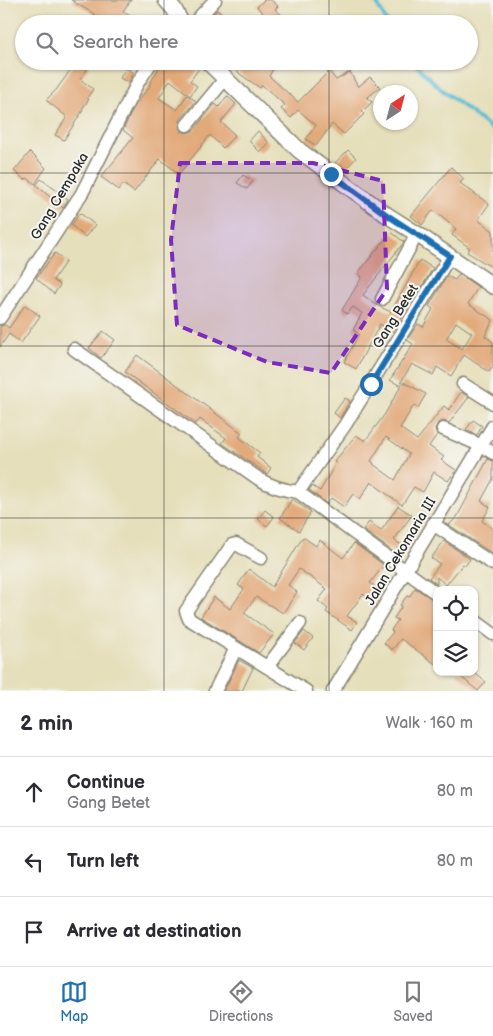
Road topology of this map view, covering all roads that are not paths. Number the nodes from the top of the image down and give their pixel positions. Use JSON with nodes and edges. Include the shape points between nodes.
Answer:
{"nodes":[{"id":1,"x":166,"y":0,"type":"edge"},
{"id":2,"x":215,"y":0,"type":"edge"},
{"id":3,"x":178,"y":15,"type":"edge"},
{"id":4,"x":194,"y":15,"type":"edge"},
{"id":5,"x":146,"y":70,"type":"edge"},
{"id":6,"x":216,"y":70,"type":"edge"},
{"id":7,"x":225,"y":79,"type":"junction"},
{"id":8,"x":187,"y":125,"type":"dead end"},
{"id":9,"x":417,"y":234,"type":"junction"},
{"id":10,"x":450,"y":256,"type":"junction"},
{"id":11,"x":493,"y":286,"type":"edge"},
{"id":12,"x":382,"y":299,"type":"dead end"},
{"id":13,"x":0,"y":318,"type":"edge"},
{"id":14,"x":74,"y":349,"type":"dead end"},
{"id":15,"x":463,"y":384,"type":"dead end"},
{"id":16,"x":493,"y":403,"type":"edge"},
{"id":17,"x":493,"y":426,"type":"edge"},
{"id":18,"x":443,"y":429,"type":"dead end"},
{"id":19,"x":487,"y":450,"type":"edge"},
{"id":20,"x":298,"y":492,"type":"junction"},
{"id":21,"x":434,"y":524,"type":"junction"},
{"id":22,"x":261,"y":558,"type":"dead end"},
{"id":23,"x":493,"y":564,"type":"edge"},
{"id":24,"x":406,"y":572,"type":"junction"},
{"id":25,"x":433,"y":591,"type":"edge"},
{"id":26,"x":300,"y":623,"type":"dead end"},
{"id":27,"x":478,"y":623,"type":"edge"},
{"id":28,"x":493,"y":634,"type":"edge"},
{"id":29,"x":236,"y":648,"type":"junction"},
{"id":30,"x":267,"y":667,"type":"junction"},
{"id":31,"x":215,"y":691,"type":"edge"},
{"id":32,"x":306,"y":691,"type":"edge"},
{"id":33,"x":333,"y":691,"type":"edge"}],
"edges":[{"from":1,"to":3,"type":"street"},
{"from":2,"to":4,"type":"street"},
{"from":5,"to":13,"type":"street","name":"Gang Cempaka","via":[[82,192]]},
{"from":6,"to":7,"type":"street"},
{"from":7,"to":8,"type":"street"},
{"from":7,"to":9,"type":"street","via":[[300,151]]},
{"from":9,"to":10,"type":"street"},
{"from":9,"to":12,"type":"street"},
{"from":10,"to":11,"type":"street"},
{"from":10,"to":20,"type":"street","name":"Gang Betet","via":[[345,426]]},
{"from":14,"to":20,"type":"street","via":[[259,478],[280,489]]},
{"from":15,"to":16,"type":"street"},
{"from":17,"to":19,"type":"street","name":"Jalan Cekomaria III"},
{"from":18,"to":19,"type":"street"},
{"from":19,"to":21,"type":"street","name":"Jalan Cekomaria III"},
{"from":20,"to":24,"type":"street"},
{"from":21,"to":23,"type":"street"},
{"from":21,"to":24,"type":"street","name":"Jalan Cekomaria III"},
{"from":22,"to":29,"type":"street","via":[[236,544],[232,545],[186,611],[189,619]]},
{"from":24,"to":25,"type":"street"},
{"from":24,"to":33,"type":"street","name":"Jalan Cekomaria III"},
{"from":26,"to":30,"type":"street"},
{"from":27,"to":28,"type":"street"},
{"from":29,"to":30,"type":"street"},
{"from":29,"to":31,"type":"street"},
{"from":30,"to":32,"type":"street"}]}
